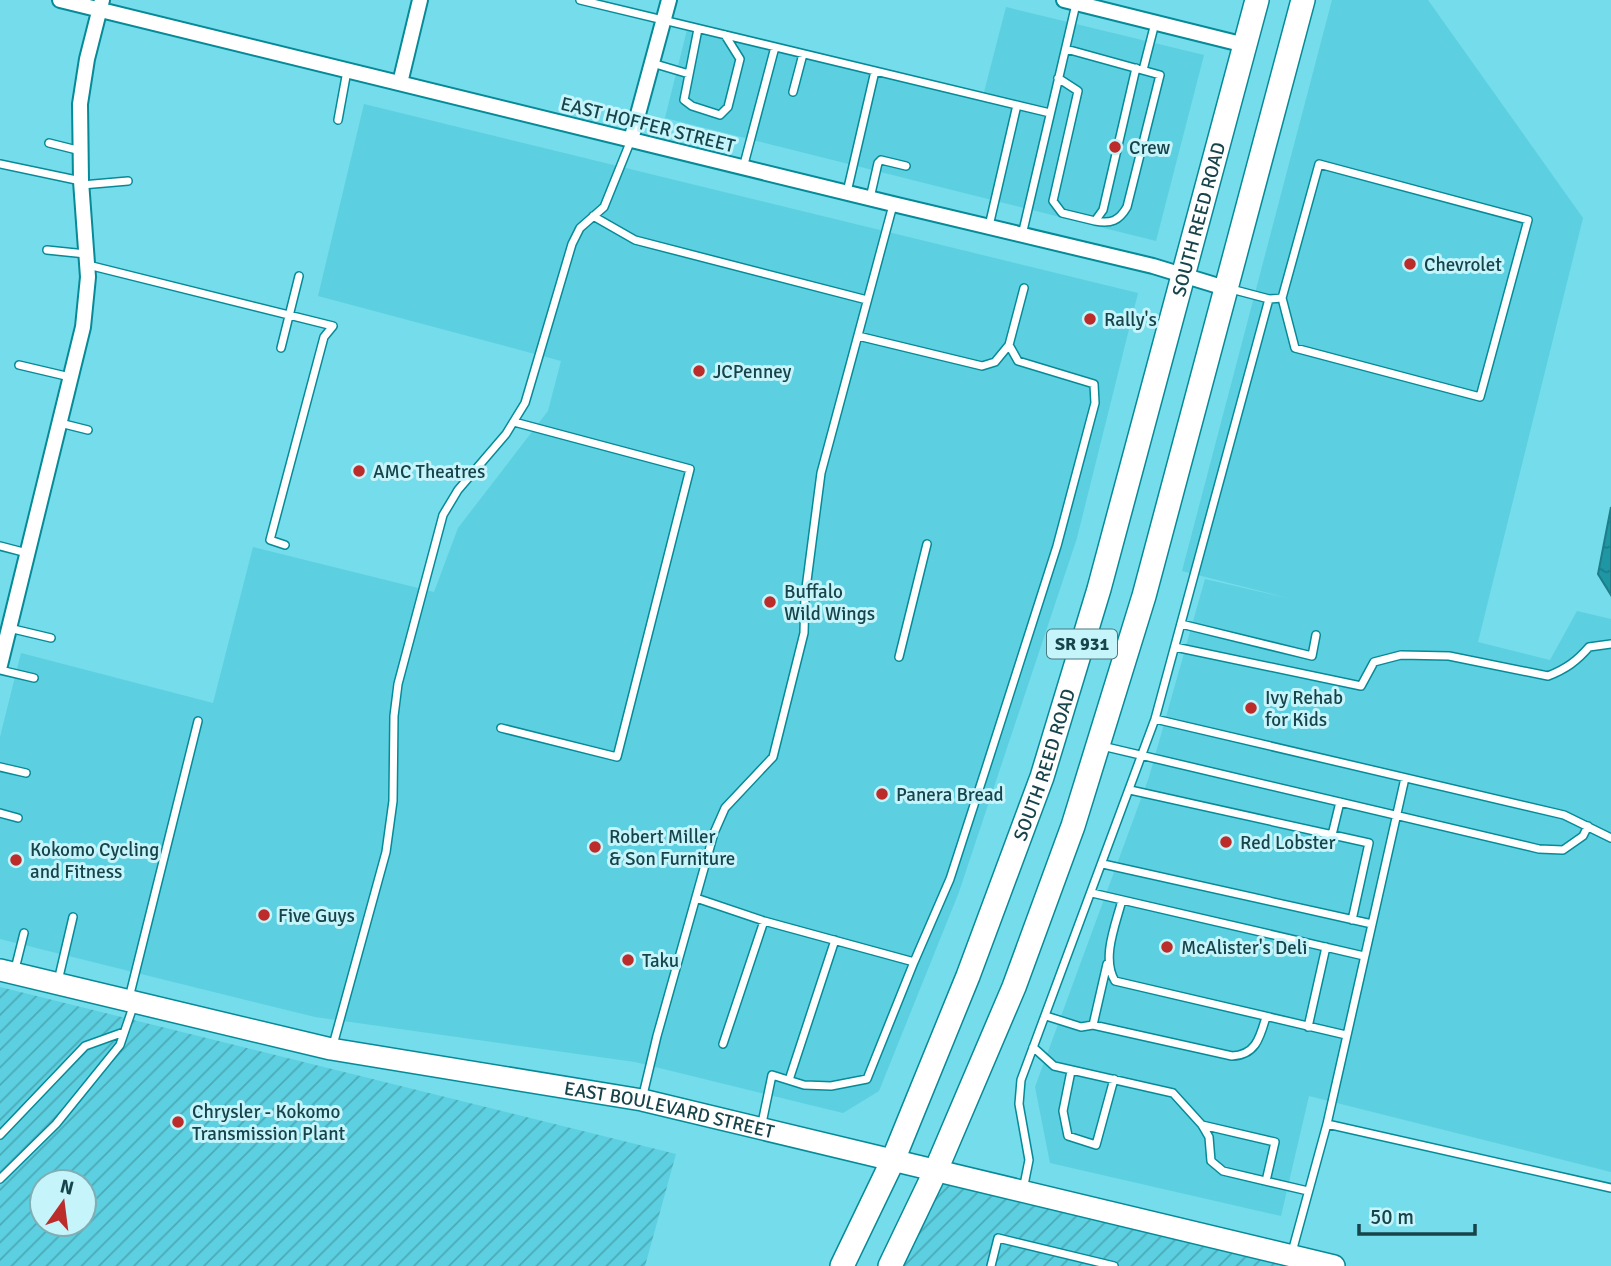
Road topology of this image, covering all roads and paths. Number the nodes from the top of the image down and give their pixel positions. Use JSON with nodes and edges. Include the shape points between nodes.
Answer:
{"nodes":[{"id":1,"x":60,"y":0,"type":"edge"},
{"id":2,"x":420,"y":0,"type":"edge"},
{"id":3,"x":580,"y":0,"type":"edge"},
{"id":4,"x":669,"y":0,"type":"edge"},
{"id":5,"x":1257,"y":0,"type":"edge"},
{"id":6,"x":1303,"y":0,"type":"edge"},
{"id":7,"x":1070,"y":2,"type":"edge"},
{"id":8,"x":100,"y":5,"type":"edge"},
{"id":9,"x":663,"y":21,"type":"junction"},
{"id":10,"x":1156,"y":23,"type":"junction"},
{"id":11,"x":698,"y":29,"type":"junction"},
{"id":12,"x":725,"y":36,"type":"junction"},
{"id":13,"x":1245,"y":44,"type":"junction"},
{"id":14,"x":775,"y":47,"type":"junction"},
{"id":15,"x":1066,"y":48,"type":"junction"},
{"id":16,"x":803,"y":54,"type":"junction"},
{"id":17,"x":652,"y":63,"type":"junction"},
{"id":18,"x":1139,"y":69,"type":"junction"},
{"id":19,"x":347,"y":70,"type":"junction"},
{"id":20,"x":874,"y":71,"type":"junction"},
{"id":21,"x":689,"y":74,"type":"junction"},
{"id":22,"x":1058,"y":78,"type":"junction"},
{"id":23,"x":400,"y":83,"type":"junction"},
{"id":24,"x":793,"y":92,"type":"dead end"},
{"id":25,"x":1017,"y":105,"type":"junction"},
{"id":26,"x":1050,"y":113,"type":"junction"},
{"id":27,"x":338,"y":120,"type":"dead end"},
{"id":28,"x":631,"y":140,"type":"junction"},
{"id":29,"x":48,"y":143,"type":"dead end"},
{"id":30,"x":81,"y":151,"type":"junction"},
{"id":31,"x":0,"y":163,"type":"edge"},
{"id":32,"x":906,"y":166,"type":"dead end"},
{"id":33,"x":743,"y":168,"type":"junction"},
{"id":34,"x":128,"y":181,"type":"dead end"},
{"id":35,"x":82,"y":183,"type":"junction"},
{"id":36,"x":846,"y":193,"type":"junction"},
{"id":37,"x":870,"y":198,"type":"junction"},
{"id":38,"x":893,"y":204,"type":"junction"},
{"id":39,"x":593,"y":216,"type":"junction"},
{"id":40,"x":1095,"y":221,"type":"junction"},
{"id":41,"x":989,"y":227,"type":"junction"},
{"id":42,"x":1022,"y":235,"type":"junction"},
{"id":43,"x":47,"y":250,"type":"dead end"},
{"id":44,"x":87,"y":259,"type":"junction"},
{"id":45,"x":1183,"y":274,"type":"junction"},
{"id":46,"x":299,"y":276,"type":"dead end"},
{"id":47,"x":1024,"y":288,"type":"dead end"},
{"id":48,"x":1225,"y":288,"type":"junction"},
{"id":49,"x":1283,"y":298,"type":"junction"},
{"id":50,"x":1269,"y":299,"type":"junction"},
{"id":51,"x":867,"y":300,"type":"junction"},
{"id":52,"x":289,"y":315,"type":"junction"},
{"id":53,"x":858,"y":336,"type":"junction"},
{"id":54,"x":1010,"y":345,"type":"junction"},
{"id":55,"x":281,"y":348,"type":"dead end"},
{"id":56,"x":19,"y":365,"type":"dead end"},
{"id":57,"x":71,"y":377,"type":"junction"},
{"id":58,"x":514,"y":422,"type":"junction"},
{"id":59,"x":60,"y":423,"type":"junction"},
{"id":60,"x":88,"y":430,"type":"dead end"},
{"id":61,"x":927,"y":544,"type":"dead end"},
{"id":62,"x":0,"y":545,"type":"edge"},
{"id":63,"x":285,"y":545,"type":"dead end"},
{"id":64,"x":27,"y":553,"type":"junction"},
{"id":65,"x":1181,"y":624,"type":"junction"},
{"id":66,"x":9,"y":628,"type":"junction"},
{"id":67,"x":1316,"y":635,"type":"dead end"},
{"id":68,"x":51,"y":638,"type":"dead end"},
{"id":69,"x":1611,"y":644,"type":"edge"},
{"id":70,"x":1175,"y":647,"type":"junction"},
{"id":71,"x":899,"y":657,"type":"dead end"},
{"id":72,"x":0,"y":668,"type":"edge"},
{"id":73,"x":34,"y":678,"type":"dead end"},
{"id":74,"x":1155,"y":719,"type":"junction"},
{"id":75,"x":198,"y":721,"type":"dead end"},
{"id":76,"x":501,"y":728,"type":"dead end"},
{"id":77,"x":1098,"y":745,"type":"junction"},
{"id":78,"x":1142,"y":756,"type":"junction"},
{"id":79,"x":0,"y":767,"type":"edge"},
{"id":80,"x":26,"y":773,"type":"dead end"},
{"id":81,"x":1405,"y":778,"type":"junction"},
{"id":82,"x":1130,"y":790,"type":"junction"},
{"id":83,"x":1340,"y":802,"type":"junction"},
{"id":84,"x":0,"y":813,"type":"edge"},
{"id":85,"x":1396,"y":815,"type":"junction"},
{"id":86,"x":18,"y":818,"type":"dead end"},
{"id":87,"x":1588,"y":826,"type":"junction"},
{"id":88,"x":1332,"y":835,"type":"junction"},
{"id":89,"x":1611,"y":838,"type":"edge"},
{"id":90,"x":1103,"y":864,"type":"junction"},
{"id":91,"x":1091,"y":893,"type":"junction"},
{"id":92,"x":696,"y":898,"type":"junction"},
{"id":93,"x":1122,"y":900,"type":"junction"},
{"id":94,"x":73,"y":917,"type":"dead end"},
{"id":95,"x":1352,"y":920,"type":"junction"},
{"id":96,"x":764,"y":921,"type":"junction"},
{"id":97,"x":1371,"y":924,"type":"junction"},
{"id":98,"x":24,"y":933,"type":"dead end"},
{"id":99,"x":835,"y":940,"type":"junction"},
{"id":100,"x":1326,"y":947,"type":"junction"},
{"id":101,"x":1364,"y":956,"type":"junction"},
{"id":102,"x":1108,"y":960,"type":"junction"},
{"id":103,"x":914,"y":962,"type":"junction"},
{"id":104,"x":7,"y":972,"type":"edge"},
{"id":105,"x":57,"y":984,"type":"junction"},
{"id":106,"x":131,"y":1002,"type":"junction"},
{"id":107,"x":1046,"y":1016,"type":"junction"},
{"id":108,"x":1266,"y":1017,"type":"junction"},
{"id":109,"x":1093,"y":1025,"type":"junction"},
{"id":110,"x":1308,"y":1027,"type":"junction"},
{"id":111,"x":124,"y":1032,"type":"junction"},
{"id":112,"x":1346,"y":1035,"type":"junction"},
{"id":113,"x":723,"y":1044,"type":"dead end"},
{"id":114,"x":1033,"y":1047,"type":"junction"},
{"id":115,"x":331,"y":1049,"type":"junction"},
{"id":116,"x":1071,"y":1071,"type":"junction"},
{"id":117,"x":1114,"y":1079,"type":"junction"},
{"id":118,"x":789,"y":1080,"type":"junction"},
{"id":119,"x":642,"y":1100,"type":"junction"},
{"id":120,"x":1327,"y":1124,"type":"junction"},
{"id":121,"x":1202,"y":1125,"type":"junction"},
{"id":122,"x":761,"y":1128,"type":"junction"},
{"id":123,"x":0,"y":1135,"type":"edge"},
{"id":124,"x":893,"y":1160,"type":"junction"},
{"id":125,"x":936,"y":1170,"type":"junction"},
{"id":126,"x":0,"y":1179,"type":"edge"},
{"id":127,"x":1266,"y":1181,"type":"junction"},
{"id":128,"x":1611,"y":1188,"type":"edge"},
{"id":129,"x":1023,"y":1191,"type":"junction"},
{"id":130,"x":1308,"y":1191,"type":"junction"},
{"id":131,"x":1290,"y":1256,"type":"junction"},
{"id":132,"x":842,"y":1266,"type":"edge"},
{"id":133,"x":890,"y":1266,"type":"edge"},
{"id":134,"x":991,"y":1266,"type":"edge"},
{"id":135,"x":1114,"y":1266,"type":"edge"},
{"id":136,"x":1334,"y":1266,"type":"edge"}],
"edges":[{"from":1,"to":8,"type":"street","name":"EAST HOFFER STREET"},
{"from":2,"to":23,"type":"street"},
{"from":3,"to":9,"type":"lane"},
{"from":4,"to":9,"type":"street"},
{"from":5,"to":13,"type":"main road","name":"SOUTH REED ROAD","number":"SR 931"},
{"from":6,"to":48,"type":"main road","number":"SR 931"},
{"from":7,"to":10,"type":"street"},
{"from":7,"to":15,"type":"lane"},
{"from":8,"to":19,"type":"street","name":"EAST HOFFER STREET"},
{"from":8,"to":30,"type":"street","via":[[80,104]]},
{"from":9,"to":11,"type":"lane"},
{"from":9,"to":17,"type":"street"},
{"from":10,"to":13,"type":"street"},
{"from":10,"to":18,"type":"lane"},
{"from":11,"to":12,"type":"lane"},
{"from":11,"to":21,"type":"lane"},
{"from":12,"to":14,"type":"lane"},
{"from":12,"to":21,"type":"lane","via":[[740,59],[728,107],[720,115],[684,100]]},
{"from":13,"to":45,"type":"main road","name":"SOUTH REED ROAD","number":"SR 931"},
{"from":14,"to":16,"type":"lane"},
{"from":14,"to":33,"type":"lane"},
{"from":15,"to":18,"type":"lane"},
{"from":15,"to":22,"type":"lane"},
{"from":16,"to":20,"type":"lane"},
{"from":16,"to":24,"type":"lane"},
{"from":17,"to":21,"type":"lane"},
{"from":17,"to":28,"type":"street"},
{"from":18,"to":40,"type":"lane","via":[[1103,210]]},
{"from":18,"to":40,"type":"lane","via":[[1160,75],[1127,207],[1121,218]]},
{"from":19,"to":23,"type":"street","name":"EAST HOFFER STREET"},
{"from":19,"to":27,"type":"lane"},
{"from":20,"to":25,"type":"lane"},
{"from":20,"to":36,"type":"lane"},
{"from":22,"to":26,"type":"lane"},
{"from":22,"to":40,"type":"lane","via":[[1077,91],[1053,201],[1062,213]]},
{"from":23,"to":28,"type":"street","name":"EAST HOFFER STREET"},
{"from":25,"to":26,"type":"lane"},
{"from":25,"to":41,"type":"lane"},
{"from":26,"to":42,"type":"lane"},
{"from":28,"to":33,"type":"street","name":"EAST HOFFER STREET"},
{"from":28,"to":39,"type":"lane","via":[[604,207]]},
{"from":29,"to":30,"type":"lane"},
{"from":30,"to":35,"type":"street"},
{"from":31,"to":35,"type":"lane"},
{"from":32,"to":37,"type":"lane","via":[[881,160]]},
{"from":33,"to":36,"type":"street","name":"EAST HOFFER STREET"},
{"from":34,"to":35,"type":"lane"},
{"from":35,"to":44,"type":"street"},
{"from":36,"to":37,"type":"street","name":"EAST HOFFER STREET"},
{"from":37,"to":38,"type":"street","name":"EAST HOFFER STREET"},
{"from":38,"to":41,"type":"street","name":"EAST HOFFER STREET"},
{"from":38,"to":51,"type":"lane"},
{"from":39,"to":51,"type":"lane","via":[[635,240]]},
{"from":39,"to":58,"type":"lane","via":[[572,244],[525,403]]},
{"from":41,"to":42,"type":"street","name":"EAST HOFFER STREET"},
{"from":42,"to":45,"type":"street","name":"EAST HOFFER STREET"},
{"from":43,"to":44,"type":"lane"},
{"from":44,"to":52,"type":"lane"},
{"from":44,"to":57,"type":"street","via":[[83,327]]},
{"from":45,"to":48,"type":"street","name":"EAST HOFFER STREET"},
{"from":45,"to":124,"type":"main road","name":"SOUTH REED ROAD","number":"SR 931","via":[[1099,589],[1042,777]]},
{"from":46,"to":52,"type":"lane"},
{"from":47,"to":54,"type":"lane"},
{"from":48,"to":50,"type":"lane"},
{"from":48,"to":77,"type":"main road","number":"SR 931","via":[[1144,596]]},
{"from":49,"to":49,"type":"lane","via":[[1319,163],[1528,220],[1480,397],[1295,348]]},
{"from":49,"to":50,"type":"lane"},
{"from":50,"to":65,"type":"lane"},
{"from":51,"to":53,"type":"lane"},
{"from":52,"to":55,"type":"lane"},
{"from":52,"to":63,"type":"lane","via":[[333,326],[324,337],[270,540]]},
{"from":53,"to":54,"type":"lane","via":[[982,366],[995,362]]},
{"from":53,"to":92,"type":"lane","via":[[821,473],[804,633],[773,757],[725,808]]},
{"from":54,"to":103,"type":"lane","via":[[1018,361],[1094,384],[1095,403],[1057,546],[974,805],[950,879]]},
{"from":56,"to":57,"type":"lane"},
{"from":57,"to":59,"type":"street"},
{"from":58,"to":76,"type":"lane","via":[[690,469],[617,757]]},
{"from":58,"to":115,"type":"lane","via":[[443,515],[398,684],[386,852]]},
{"from":59,"to":60,"type":"lane"},
{"from":59,"to":64,"type":"street"},
{"from":61,"to":71,"type":"lane"},
{"from":62,"to":64,"type":"lane"},
{"from":64,"to":66,"type":"street"},
{"from":65,"to":67,"type":"lane","via":[[1312,656]]},
{"from":65,"to":70,"type":"lane"},
{"from":66,"to":68,"type":"lane"},
{"from":66,"to":72,"type":"street"},
{"from":69,"to":70,"type":"lane","via":[[1589,647],[1577,661],[1548,676],[1449,656],[1401,654],[1374,662],[1361,687]]},
{"from":70,"to":74,"type":"lane"},
{"from":72,"to":73,"type":"lane"},
{"from":74,"to":78,"type":"lane"},
{"from":74,"to":81,"type":"lane"},
{"from":75,"to":106,"type":"lane"},
{"from":77,"to":78,"type":"lane"},
{"from":77,"to":125,"type":"main road","number":"SR 931","via":[[1014,987]]},
{"from":78,"to":82,"type":"lane"},
{"from":78,"to":83,"type":"lane"},
{"from":79,"to":80,"type":"lane"},
{"from":81,"to":85,"type":"lane"},
{"from":81,"to":87,"type":"lane","via":[[1564,815]]},
{"from":82,"to":88,"type":"lane"},
{"from":82,"to":90,"type":"lane"},
{"from":83,"to":85,"type":"lane"},
{"from":83,"to":88,"type":"lane"},
{"from":84,"to":86,"type":"lane"},
{"from":85,"to":87,"type":"lane","via":[[1563,850],[1583,836]]},
{"from":85,"to":97,"type":"lane"},
{"from":87,"to":89,"type":"lane"},
{"from":88,"to":95,"type":"lane","via":[[1369,843]]},
{"from":90,"to":91,"type":"lane"},
{"from":90,"to":95,"type":"lane"},
{"from":91,"to":93,"type":"lane"},
{"from":91,"to":107,"type":"lane"},
{"from":92,"to":96,"type":"lane"},
{"from":92,"to":119,"type":"lane"},
{"from":93,"to":100,"type":"lane"},
{"from":93,"to":102,"type":"lane"},
{"from":94,"to":105,"type":"lane"},
{"from":95,"to":97,"type":"lane"},
{"from":96,"to":99,"type":"lane"},
{"from":96,"to":113,"type":"lane"},
{"from":97,"to":101,"type":"lane"},
{"from":98,"to":104,"type":"lane"},
{"from":99,"to":103,"type":"lane"},
{"from":99,"to":118,"type":"lane"},
{"from":100,"to":101,"type":"lane"},
{"from":100,"to":110,"type":"lane"},
{"from":101,"to":112,"type":"lane"},
{"from":102,"to":108,"type":"lane","via":[[1115,981],[1125,985]]},
{"from":102,"to":109,"type":"lane"},
{"from":103,"to":118,"type":"lane","via":[[867,1079],[831,1086]]},
{"from":104,"to":105,"type":"main road","name":"EAST BOULEVARD STREET"},
{"from":105,"to":106,"type":"main road","name":"EAST BOULEVARD STREET"},
{"from":106,"to":111,"type":"lane"},
{"from":106,"to":115,"type":"main road","name":"EAST BOULEVARD STREET"},
{"from":107,"to":109,"type":"lane","via":[[1081,1027]]},
{"from":107,"to":114,"type":"lane"},
{"from":108,"to":109,"type":"lane","via":[[1260,1039],[1242,1056]]},
{"from":108,"to":110,"type":"lane"},
{"from":110,"to":112,"type":"lane"},
{"from":111,"to":123,"type":"lane","via":[[85,1046]]},
{"from":111,"to":126,"type":"lane","via":[[120,1045],[55,1124]]},
{"from":112,"to":120,"type":"lane"},
{"from":114,"to":116,"type":"lane","via":[[1054,1066]]},
{"from":114,"to":129,"type":"lane","via":[[1021,1080],[1019,1104],[1030,1160]]},
{"from":115,"to":119,"type":"main road","name":"EAST BOULEVARD STREET"},
{"from":116,"to":117,"type":"lane"},
{"from":116,"to":117,"type":"lane","via":[[1063,1111],[1068,1136],[1096,1145]]},
{"from":117,"to":121,"type":"lane","via":[[1173,1093]]},
{"from":118,"to":122,"type":"lane","via":[[772,1074]]},
{"from":119,"to":122,"type":"main road","name":"EAST BOULEVARD STREET"},
{"from":120,"to":128,"type":"lane"},
{"from":120,"to":130,"type":"lane"},
{"from":121,"to":127,"type":"lane","via":[[1209,1137],[1211,1161],[1223,1171]]},
{"from":121,"to":127,"type":"lane","via":[[1275,1142]]},
{"from":122,"to":124,"type":"main road","name":"EAST BOULEVARD STREET"},
{"from":124,"to":125,"type":"main road","name":"EAST BOULEVARD STREET"},
{"from":124,"to":132,"type":"main road","name":"SOUTH REED ROAD","number":"SR 931"},
{"from":125,"to":129,"type":"main road","name":"EAST BOULEVARD STREET"},
{"from":125,"to":133,"type":"main road","number":"SR 931"},
{"from":127,"to":130,"type":"lane"},
{"from":129,"to":131,"type":"main road","name":"EAST BOULEVARD STREET"},
{"from":130,"to":131,"type":"lane"},
{"from":131,"to":136,"type":"main road","name":"EAST BOULEVARD STREET"},
{"from":134,"to":135,"type":"lane","via":[[998,1238]]}]}
